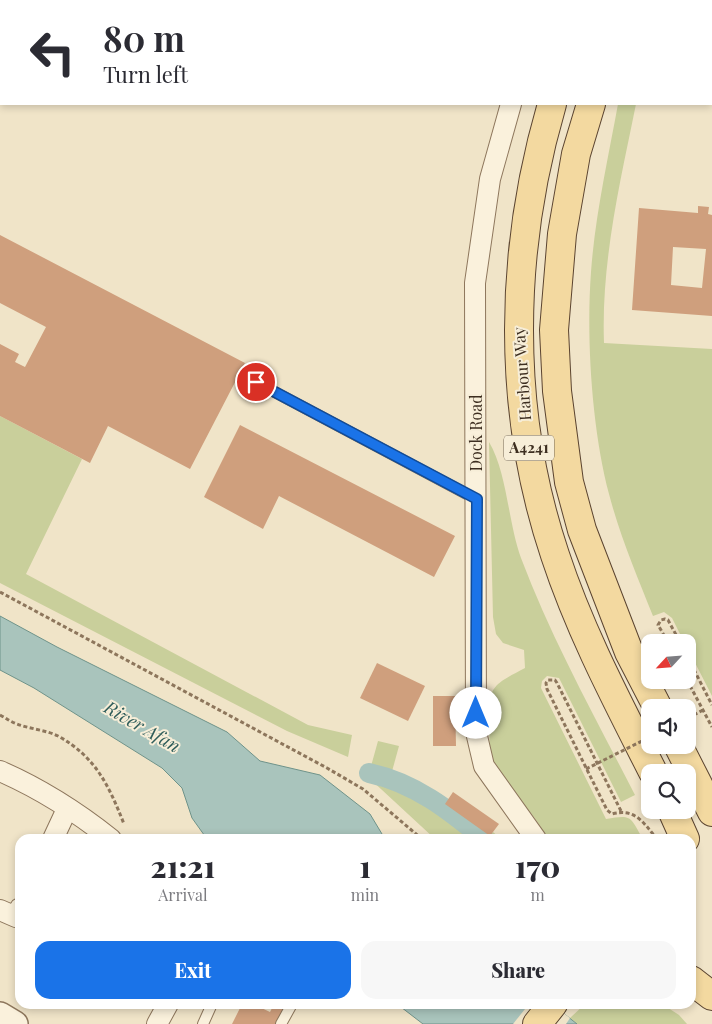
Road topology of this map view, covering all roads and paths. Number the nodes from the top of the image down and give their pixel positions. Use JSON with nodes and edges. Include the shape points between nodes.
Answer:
{"nodes":[{"id":1,"x":511,"y":105,"type":"edge"},
{"id":2,"x":552,"y":105,"type":"edge"},
{"id":3,"x":591,"y":105,"type":"edge"},
{"id":4,"x":256,"y":382,"type":"dead end"},
{"id":5,"x":477,"y":499,"type":"junction"},
{"id":6,"x":0,"y":592,"type":"edge"},
{"id":7,"x":663,"y":634,"type":"edge"},
{"id":8,"x":676,"y":634,"type":"edge"},
{"id":9,"x":696,"y":674,"type":"edge"},
{"id":10,"x":692,"y":689,"type":"edge"},
{"id":11,"x":653,"y":699,"type":"edge"},
{"id":12,"x":712,"y":705,"type":"edge"},
{"id":13,"x":703,"y":710,"type":"junction"},
{"id":14,"x":696,"y":714,"type":"edge"},
{"id":15,"x":0,"y":715,"type":"edge"},
{"id":16,"x":712,"y":727,"type":"edge"},
{"id":17,"x":641,"y":742,"type":"edge"},
{"id":18,"x":683,"y":754,"type":"edge"},
{"id":19,"x":649,"y":764,"type":"edge"},
{"id":20,"x":586,"y":769,"type":"junction"},
{"id":21,"x":0,"y":771,"type":"edge"},
{"id":22,"x":67,"y":809,"type":"junction"},
{"id":23,"x":621,"y":811,"type":"junction"},
{"id":24,"x":712,"y":812,"type":"edge"},
{"id":25,"x":676,"y":819,"type":"edge"},
{"id":26,"x":118,"y":832,"type":"edge"},
{"id":27,"x":55,"y":834,"type":"edge"},
{"id":28,"x":416,"y":834,"type":"edge"},
{"id":29,"x":533,"y":834,"type":"edge"},
{"id":30,"x":652,"y":834,"type":"edge"},
{"id":31,"x":683,"y":834,"type":"edge"},
{"id":32,"x":0,"y":910,"type":"edge"},
{"id":33,"x":15,"y":918,"type":"edge"},
{"id":34,"x":696,"y":984,"type":"edge"},
{"id":35,"x":712,"y":996,"type":"edge"},
{"id":36,"x":165,"y":1009,"type":"edge"},
{"id":37,"x":210,"y":1009,"type":"edge"},
{"id":38,"x":289,"y":1009,"type":"edge"},
{"id":39,"x":549,"y":1009,"type":"edge"},
{"id":40,"x":0,"y":1015,"type":"edge"},
{"id":41,"x":15,"y":1024,"type":"edge"},
{"id":42,"x":157,"y":1024,"type":"edge"},
{"id":43,"x":203,"y":1024,"type":"edge"},
{"id":44,"x":281,"y":1024,"type":"edge"},
{"id":45,"x":537,"y":1024,"type":"edge"}],
"edges":[{"from":1,"to":5,"type":"street","name":"Dock Road","via":[[490,179],[475,283]]},
{"from":2,"to":19,"type":"main road","name":"Harbour Way","number":"A4241","via":[[531,191],[522,261],[518,337],[526,433],[540,503],[558,564],[597,662]]},
{"from":3,"to":11,"type":"main road","name":"Harbour Way","number":"A4241","via":[[576,154],[562,234],[554,330],[557,391],[569,482],[582,530],[629,652]]},
{"from":4,"to":5,"type":"lane"},
{"from":5,"to":29,"type":"street","name":"Dock Road","via":[[478,746],[491,779]]},
{"from":6,"to":28,"type":"path","via":[[327,768],[364,790]]},
{"from":7,"to":8,"type":"path","via":[[658,625],[665,619]]},
{"from":9,"to":12,"type":"path"},
{"from":10,"to":13,"type":"path"},
{"from":13,"to":14,"type":"path"},
{"from":13,"to":16,"type":"path"},
{"from":15,"to":26,"type":"path","via":[[16,724],[58,736],[84,755],[100,771],[112,793]]},
{"from":17,"to":20,"type":"path","bridge":true},
{"from":18,"to":24,"type":"main road"},
{"from":20,"to":23,"type":"path","via":[[609,812]]},
{"from":20,"to":23,"type":"path","via":[[547,689],[550,679],[557,683]]},
{"from":21,"to":22,"type":"street"},
{"from":22,"to":26,"type":"street"},
{"from":22,"to":27,"type":"street"},
{"from":23,"to":30,"type":"path","via":[[635,815]]},
{"from":25,"to":31,"type":"main road"},
{"from":32,"to":33,"type":"street"},
{"from":34,"to":35,"type":"main road"},
{"from":36,"to":42,"type":"street"},
{"from":37,"to":43,"type":"lane"},
{"from":38,"to":44,"type":"lane"},
{"from":39,"to":45,"type":"main road"},
{"from":40,"to":41,"type":"street"}]}
